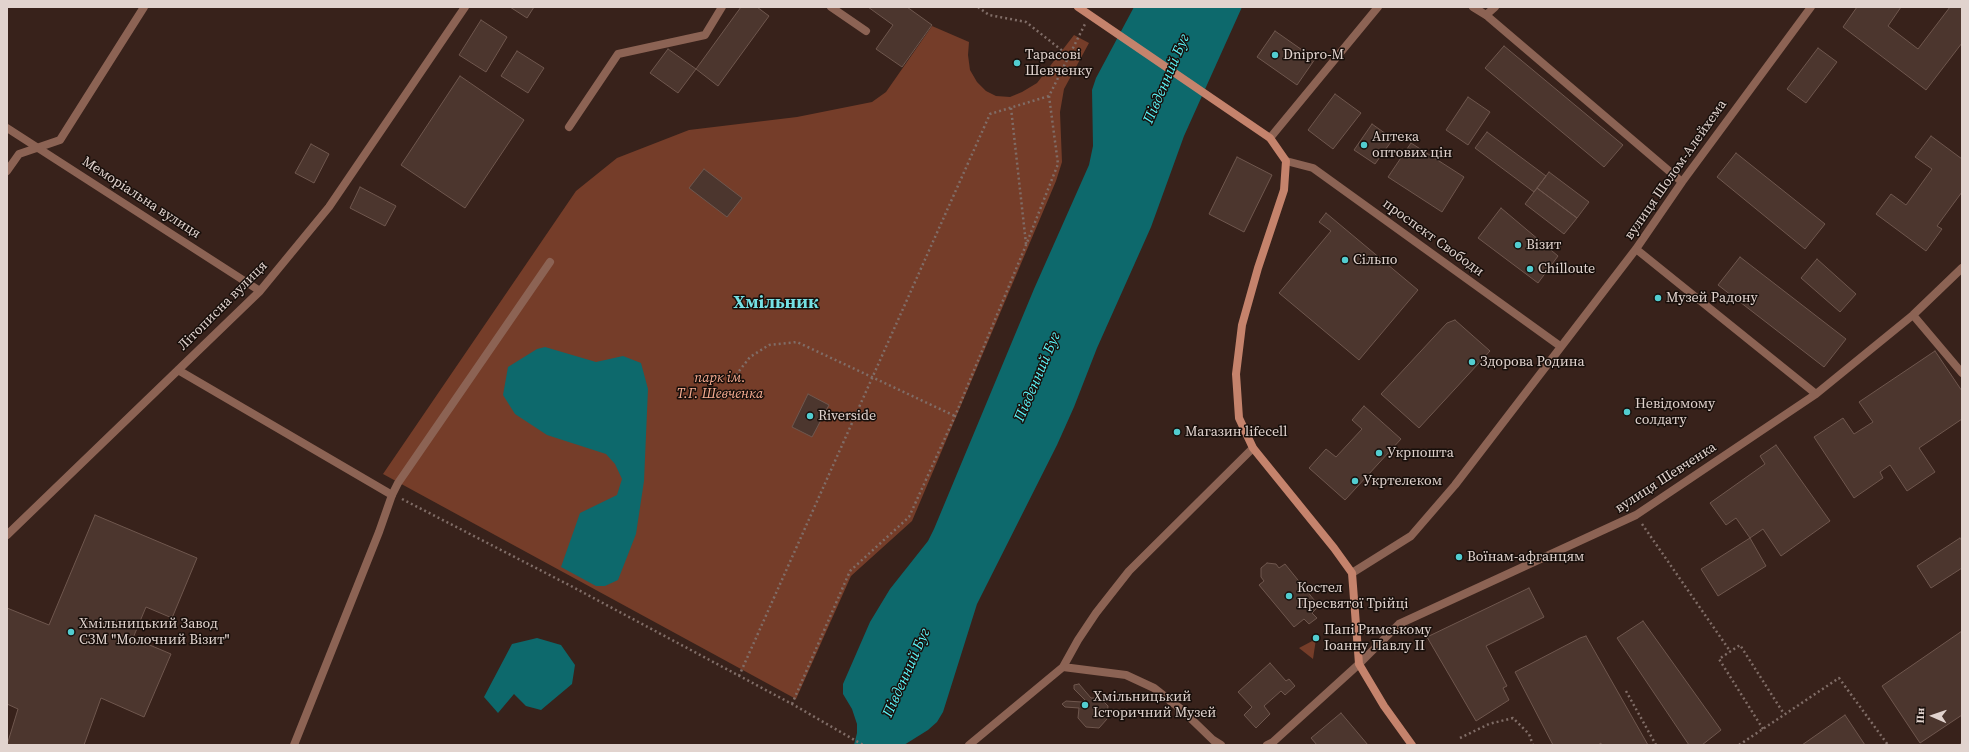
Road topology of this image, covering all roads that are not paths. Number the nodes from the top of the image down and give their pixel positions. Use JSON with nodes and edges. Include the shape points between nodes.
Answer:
{"nodes":[{"id":1,"x":144,"y":7,"type":"edge"},
{"id":2,"x":465,"y":7,"type":"edge"},
{"id":3,"x":722,"y":7,"type":"edge"},
{"id":4,"x":831,"y":7,"type":"edge"},
{"id":5,"x":1078,"y":7,"type":"edge"},
{"id":6,"x":1378,"y":7,"type":"edge"},
{"id":7,"x":1472,"y":7,"type":"edge"},
{"id":8,"x":1495,"y":7,"type":"edge"},
{"id":9,"x":1811,"y":7,"type":"edge"},
{"id":10,"x":1486,"y":15,"type":"junction"},
{"id":11,"x":866,"y":31,"type":"dead end"},
{"id":12,"x":568,"y":127,"type":"dead end"},
{"id":13,"x":7,"y":128,"type":"edge"},
{"id":14,"x":1270,"y":138,"type":"junction"},
{"id":15,"x":38,"y":148,"type":"junction"},
{"id":16,"x":1286,"y":161,"type":"junction"},
{"id":17,"x":7,"y":172,"type":"edge"},
{"id":18,"x":1682,"y":182,"type":"junction"},
{"id":19,"x":1636,"y":249,"type":"junction"},
{"id":20,"x":550,"y":262,"type":"dead end"},
{"id":21,"x":1962,"y":268,"type":"edge"},
{"id":22,"x":260,"y":291,"type":"junction"},
{"id":23,"x":1913,"y":315,"type":"junction"},
{"id":24,"x":1560,"y":346,"type":"junction"},
{"id":25,"x":178,"y":370,"type":"junction"},
{"id":26,"x":1962,"y":373,"type":"edge"},
{"id":27,"x":1816,"y":394,"type":"junction"},
{"id":28,"x":1253,"y":448,"type":"junction"},
{"id":29,"x":392,"y":495,"type":"junction"},
{"id":30,"x":7,"y":535,"type":"edge"},
{"id":31,"x":1352,"y":573,"type":"junction"},
{"id":32,"x":1359,"y":664,"type":"junction"},
{"id":33,"x":1063,"y":667,"type":"junction"},
{"id":34,"x":294,"y":745,"type":"edge"},
{"id":35,"x":969,"y":745,"type":"edge"},
{"id":36,"x":1221,"y":745,"type":"edge"},
{"id":37,"x":1268,"y":745,"type":"edge"},
{"id":38,"x":1412,"y":745,"type":"edge"}],
"edges":[{"from":1,"to":15,"type":"street","via":[[60,140]]},
{"from":2,"to":22,"type":"street","name":"Літописна вулиця","via":[[329,207]]},
{"from":3,"to":12,"type":"street","via":[[705,35],[618,54]]},
{"from":4,"to":11,"type":"street"},
{"from":5,"to":14,"type":"main road"},
{"from":6,"to":14,"type":"street"},
{"from":7,"to":10,"type":"street"},
{"from":8,"to":10,"type":"street"},
{"from":9,"to":18,"type":"street","name":"вулиця Шолом-Алейхема"},
{"from":10,"to":18,"type":"street"},
{"from":13,"to":15,"type":"street","name":"Меморіальна вулиця"},
{"from":14,"to":16,"type":"main road"},
{"from":15,"to":17,"type":"street","via":[[19,154]]},
{"from":15,"to":22,"type":"street","name":"Меморіальна вулиця"},
{"from":16,"to":24,"type":"street","name":"проспект Свободи","via":[[1313,168]]},
{"from":16,"to":28,"type":"main road","via":[[1284,190],[1258,268],[1240,339],[1236,374],[1239,418]]},
{"from":18,"to":19,"type":"street","name":"вулиця Шолом-Алейхема"},
{"from":19,"to":24,"type":"street","name":"вулиця Шолом-Алейхема"},
{"from":19,"to":27,"type":"street"},
{"from":20,"to":29,"type":"street"},
{"from":21,"to":23,"type":"street","name":"вулиця Шевченка"},
{"from":22,"to":25,"type":"street","name":"Літописна вулиця"},
{"from":23,"to":26,"type":"street"},
{"from":23,"to":27,"type":"street","name":"вулиця Шевченка"},
{"from":24,"to":31,"type":"street","name":"вулиця Шолом-Алейхема","via":[[1455,485],[1411,536]]},
{"from":25,"to":29,"type":"street"},
{"from":25,"to":30,"type":"street","name":"Літописна вулиця"},
{"from":27,"to":32,"type":"street","name":"вулиця Шевченка","via":[[1636,515],[1399,624]]},
{"from":28,"to":31,"type":"main road"},
{"from":28,"to":33,"type":"street","via":[[1129,572],[1096,613]]},
{"from":29,"to":34,"type":"street"},
{"from":31,"to":32,"type":"main road"},
{"from":32,"to":37,"type":"street","name":"вулиця Шевченка"},
{"from":32,"to":38,"type":"main road","via":[[1384,706]]},
{"from":33,"to":35,"type":"street"},
{"from":33,"to":36,"type":"street","via":[[1126,675],[1154,688]]}]}
